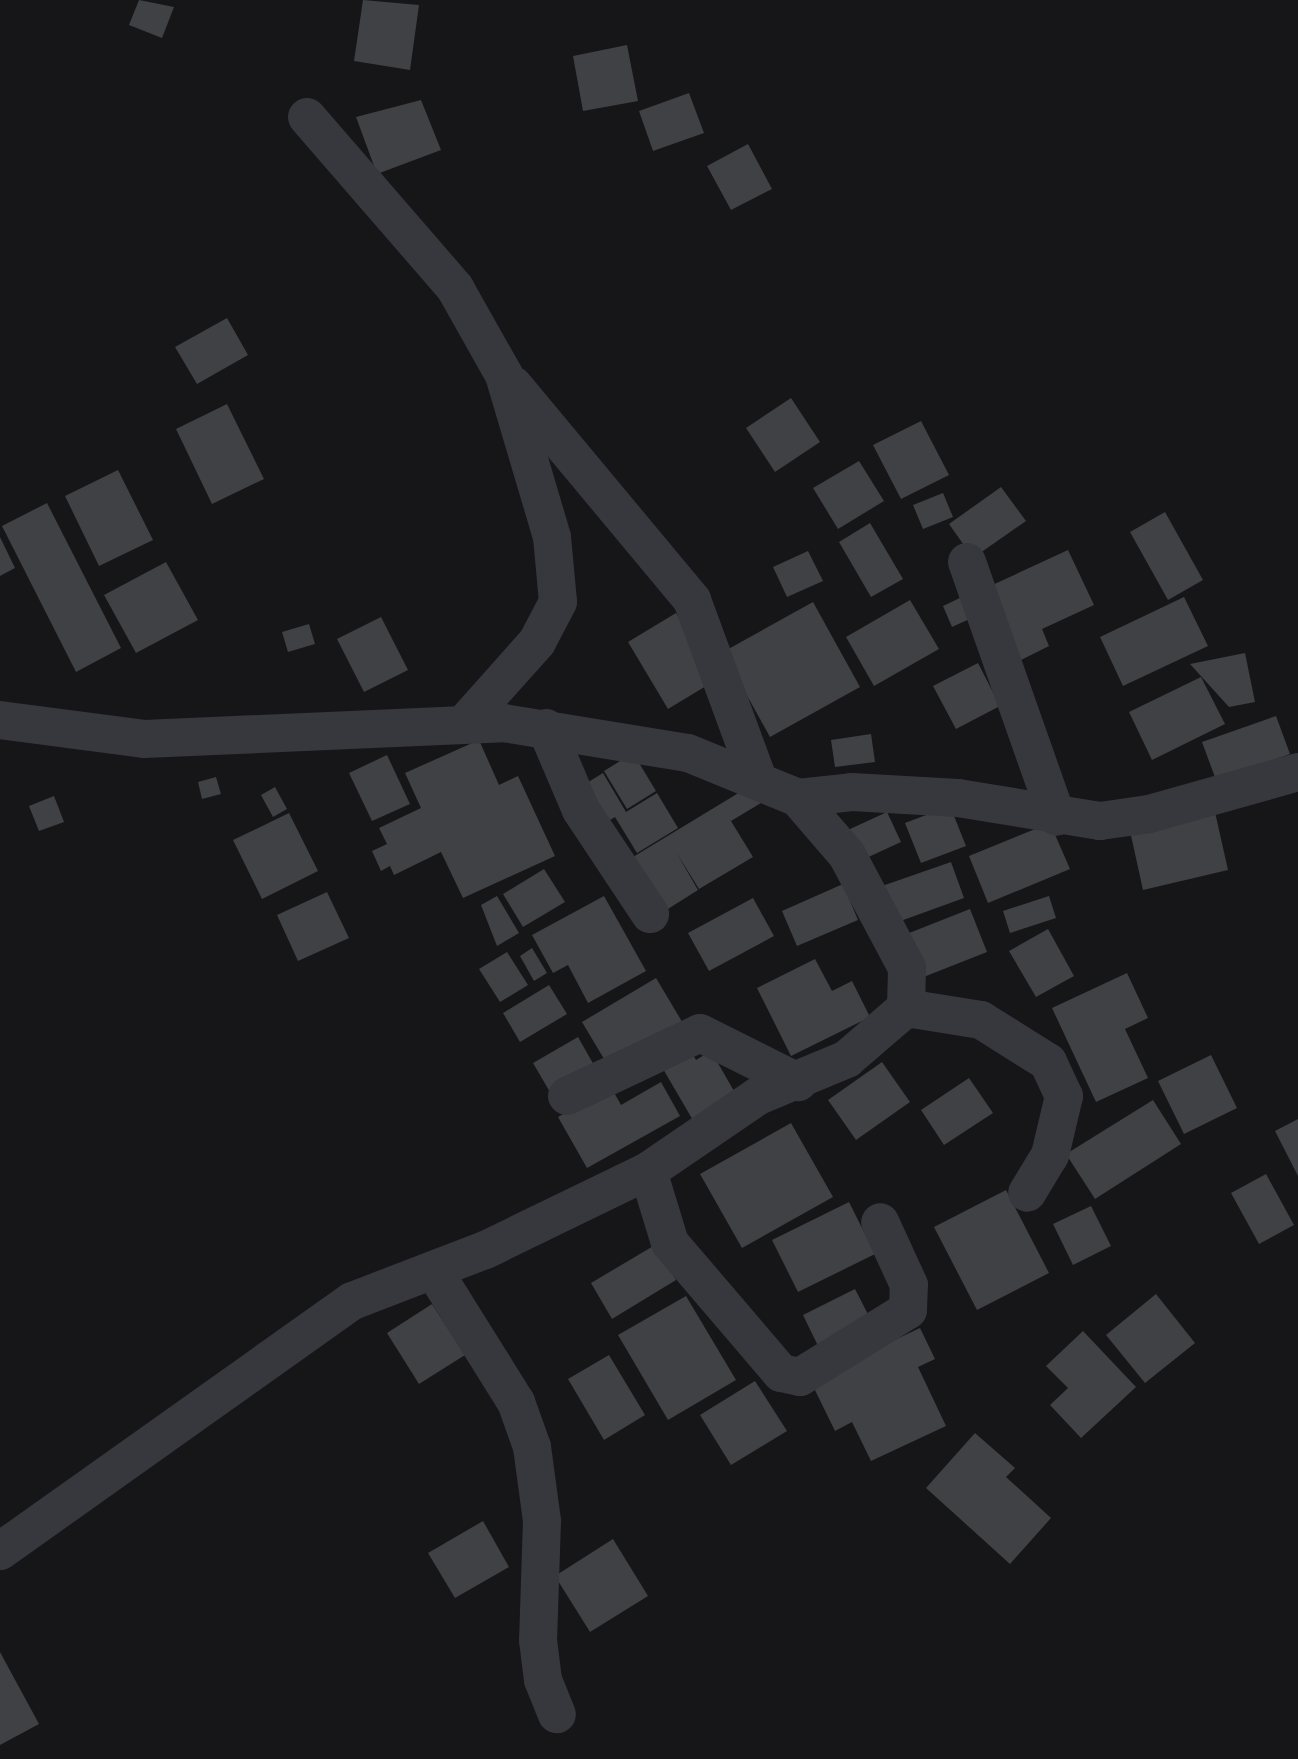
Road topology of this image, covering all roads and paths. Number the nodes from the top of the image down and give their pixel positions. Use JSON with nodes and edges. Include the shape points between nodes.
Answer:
{"nodes":[{"id":1,"x":307,"y":117,"type":"dead end"},
{"id":2,"x":504,"y":375,"type":"junction"},
{"id":3,"x":967,"y":562,"type":"dead end"},
{"id":4,"x":0,"y":720,"type":"edge"},
{"id":5,"x":464,"y":724,"type":"junction"},
{"id":6,"x":546,"y":728,"type":"junction"},
{"id":7,"x":1298,"y":772,"type":"edge"},
{"id":8,"x":757,"y":777,"type":"junction"},
{"id":9,"x":798,"y":798,"type":"junction"},
{"id":10,"x":1057,"y":817,"type":"junction"},
{"id":11,"x":650,"y":914,"type":"dead end"},
{"id":12,"x":906,"y":1008,"type":"junction"},
{"id":13,"x":798,"y":1082,"type":"junction"},
{"id":14,"x":567,"y":1096,"type":"dead end"},
{"id":15,"x":648,"y":1171,"type":"junction"},
{"id":16,"x":1027,"y":1193,"type":"dead end"},
{"id":17,"x":880,"y":1222,"type":"dead end"},
{"id":18,"x":434,"y":1271,"type":"junction"},
{"id":19,"x":0,"y":1551,"type":"edge"},
{"id":20,"x":557,"y":1714,"type":"dead end"}],
"edges":[{"from":1,"to":2,"type":"street","via":[[455,288]]},
{"from":2,"to":5,"type":"street","via":[[552,537],[558,602],[537,642]]},
{"from":2,"to":8,"type":"street","via":[[692,600]]},
{"from":3,"to":10,"type":"street"},
{"from":4,"to":5,"type":"street","via":[[144,739]]},
{"from":5,"to":6,"type":"street"},
{"from":6,"to":8,"type":"street","via":[[688,753]]},
{"from":6,"to":11,"type":"street","via":[[581,810]]},
{"from":7,"to":10,"type":"street","via":[[1149,814],[1100,821]]},
{"from":8,"to":9,"type":"street"},
{"from":9,"to":10,"type":"street","via":[[852,792],[958,798]]},
{"from":9,"to":12,"type":"street","via":[[847,855],[884,920],[907,968]]},
{"from":12,"to":13,"type":"street","via":[[847,1059]]},
{"from":12,"to":16,"type":"street","via":[[981,1020],[1048,1062],[1064,1096],[1050,1155]]},
{"from":13,"to":14,"type":"street","via":[[700,1033]]},
{"from":13,"to":15,"type":"street","via":[[758,1096]]},
{"from":15,"to":17,"type":"street","via":[[670,1243],[767,1362],[800,1377],[908,1310],[909,1285]]},
{"from":15,"to":18,"type":"street"},
{"from":18,"to":19,"type":"street","via":[[352,1301]]},
{"from":18,"to":20,"type":"street","via":[[516,1402],[532,1447],[542,1521],[538,1640],[543,1680]]}]}
